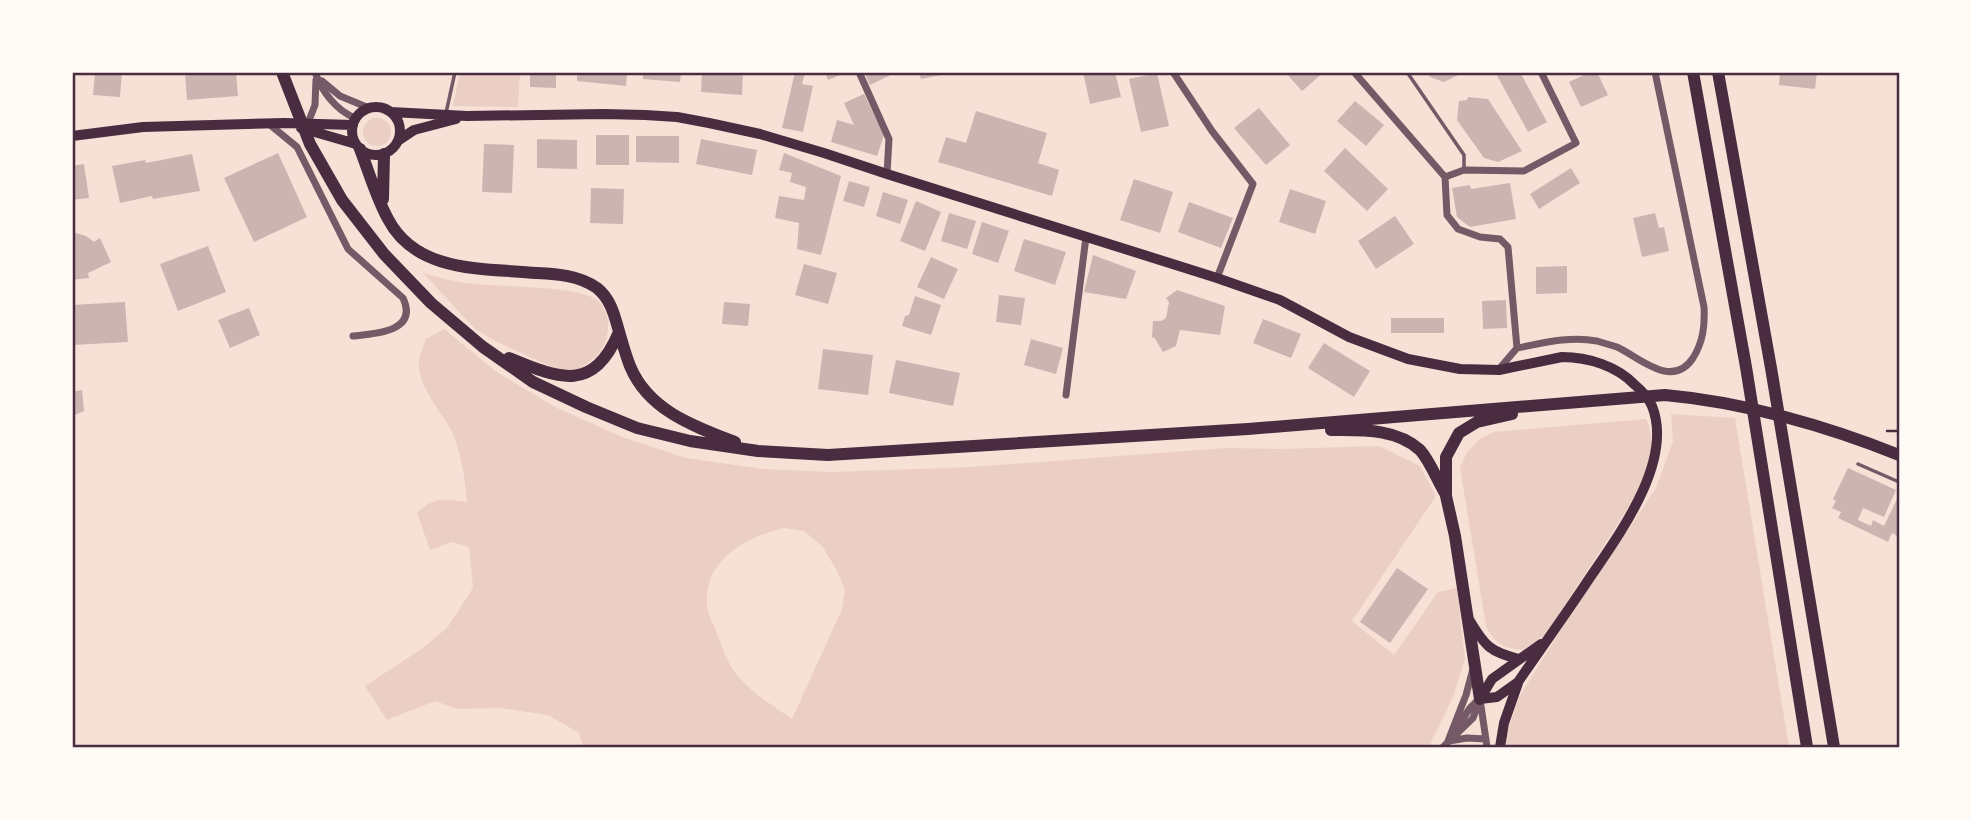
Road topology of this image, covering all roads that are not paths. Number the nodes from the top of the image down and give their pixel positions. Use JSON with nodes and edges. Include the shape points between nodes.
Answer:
{"nodes":[{"id":1,"x":282,"y":72,"type":"edge"},
{"id":2,"x":455,"y":72,"type":"edge"},
{"id":3,"x":859,"y":72,"type":"edge"},
{"id":4,"x":1173,"y":72,"type":"edge"},
{"id":5,"x":1354,"y":72,"type":"edge"},
{"id":6,"x":1408,"y":72,"type":"edge"},
{"id":7,"x":1541,"y":72,"type":"edge"},
{"id":8,"x":1655,"y":72,"type":"edge"},
{"id":9,"x":1693,"y":72,"type":"edge"},
{"id":10,"x":1718,"y":72,"type":"edge"},
{"id":11,"x":316,"y":74,"type":"edge"},
{"id":12,"x":369,"y":108,"type":"junction"},
{"id":13,"x":391,"y":112,"type":"junction"},
{"id":14,"x":445,"y":115,"type":"junction"},
{"id":15,"x":467,"y":116,"type":"junction"},
{"id":16,"x":354,"y":122,"type":"junction"},
{"id":17,"x":284,"y":123,"type":"junction"},
{"id":18,"x":308,"y":123,"type":"junction"},
{"id":19,"x":268,"y":124,"type":"junction"},
{"id":20,"x":72,"y":136,"type":"edge"},
{"id":21,"x":399,"y":140,"type":"junction"},
{"id":22,"x":358,"y":147,"type":"junction"},
{"id":23,"x":384,"y":154,"type":"junction"},
{"id":24,"x":1464,"y":170,"type":"junction"},
{"id":25,"x":887,"y":174,"type":"junction"},
{"id":26,"x":1445,"y":177,"type":"junction"},
{"id":27,"x":382,"y":206,"type":"junction"},
{"id":28,"x":1086,"y":237,"type":"junction"},
{"id":29,"x":1217,"y":278,"type":"junction"},
{"id":30,"x":619,"y":332,"type":"junction"},
{"id":31,"x":353,"y":336,"type":"dead end"},
{"id":32,"x":483,"y":347,"type":"junction"},
{"id":33,"x":1517,"y":348,"type":"junction"},
{"id":34,"x":1499,"y":370,"type":"junction"},
{"id":35,"x":1066,"y":394,"type":"dead end"},
{"id":36,"x":1558,"y":404,"type":"junction"},
{"id":37,"x":1248,"y":429,"type":"junction"},
{"id":38,"x":758,"y":450,"type":"junction"},
{"id":39,"x":1899,"y":455,"type":"edge"},
{"id":40,"x":1858,"y":464,"type":"dead end"},
{"id":41,"x":1899,"y":482,"type":"edge"},
{"id":42,"x":1446,"y":496,"type":"junction"},
{"id":43,"x":1469,"y":620,"type":"junction"},
{"id":44,"x":1548,"y":640,"type":"junction"},
{"id":45,"x":1519,"y":659,"type":"junction"},
{"id":46,"x":1475,"y":661,"type":"junction"},
{"id":47,"x":1518,"y":682,"type":"junction"},
{"id":48,"x":1480,"y":698,"type":"junction"},
{"id":49,"x":1486,"y":743,"type":"edge"},
{"id":50,"x":1445,"y":744,"type":"edge"},
{"id":51,"x":1500,"y":747,"type":"edge"},
{"id":52,"x":1807,"y":747,"type":"edge"},
{"id":53,"x":1834,"y":747,"type":"edge"}],
"edges":[{"from":1,"to":32,"type":"highway","via":[[310,144],[342,200],[430,303]]},
{"from":2,"to":14,"type":"lane"},
{"from":3,"to":25,"type":"street","via":[[889,139]]},
{"from":4,"to":29,"type":"street","via":[[1253,184]]},
{"from":5,"to":26,"type":"street"},
{"from":6,"to":24,"type":"lane","via":[[1464,155]]},
{"from":7,"to":24,"type":"street","via":[[1576,143],[1524,171]]},
{"from":8,"to":33,"type":"street","via":[[1704,307],[1700,346],[1679,370],[1664,372],[1596,341],[1558,340]]},
{"from":9,"to":52,"type":"highway"},
{"from":10,"to":53,"type":"highway"},
{"from":11,"to":12,"type":"street","via":[[340,96]]},
{"from":11,"to":16,"type":"street","via":[[329,98]]},
{"from":11,"to":18,"type":"street","via":[[315,105]]},
{"from":12,"to":13,"type":"main road"},
{"from":12,"to":16,"type":"main road"},
{"from":13,"to":14,"type":"main road"},
{"from":13,"to":21,"type":"main road","via":[[399,125]]},
{"from":14,"to":15,"type":"main road"},
{"from":15,"to":21,"type":"main road","via":[[414,130]]},
{"from":15,"to":25,"type":"main road","via":[[677,117],[760,134]]},
{"from":16,"to":18,"type":"main road"},
{"from":16,"to":22,"type":"main road"},
{"from":17,"to":18,"type":"main road"},
{"from":17,"to":19,"type":"main road"},
{"from":17,"to":22,"type":"main road"},
{"from":19,"to":20,"type":"main road","via":[[143,127]]},
{"from":19,"to":31,"type":"street","via":[[297,147],[348,249],[406,304],[404,318],[394,329]]},
{"from":21,"to":23,"type":"main road"},
{"from":22,"to":23,"type":"main road","via":[[371,155]]},
{"from":22,"to":27,"type":"highway"},
{"from":23,"to":27,"type":"highway"},
{"from":24,"to":26,"type":"street"},
{"from":25,"to":28,"type":"main road"},
{"from":26,"to":33,"type":"street","via":[[1447,215],[1458,229],[1500,239],[1508,247]]},
{"from":27,"to":30,"type":"highway","via":[[402,238],[439,262],[568,275],[597,288],[611,304]]},
{"from":28,"to":29,"type":"main road"},
{"from":28,"to":35,"type":"street"},
{"from":29,"to":34,"type":"main road","via":[[1280,300],[1349,337],[1408,359],[1460,369]]},
{"from":30,"to":32,"type":"highway","via":[[598,366],[568,377],[548,374]]},
{"from":30,"to":38,"type":"highway","via":[[642,388],[664,410]]},
{"from":32,"to":38,"type":"highway","via":[[533,382],[637,428]]},
{"from":33,"to":34,"type":"street"},
{"from":34,"to":44,"type":"main road","via":[[1562,357],[1596,361],[1628,378],[1652,405],[1656,435],[1651,470],[1641,496]]},
{"from":36,"to":37,"type":"highway"},
{"from":36,"to":39,"type":"highway","via":[[1665,396],[1734,404]]},
{"from":36,"to":42,"type":"highway","via":[[1477,422],[1459,433],[1446,457]]},
{"from":37,"to":38,"type":"highway","via":[[828,455]]},
{"from":37,"to":42,"type":"highway","via":[[1371,430],[1404,439],[1422,452]]},
{"from":40,"to":41,"type":"lane"},
{"from":42,"to":43,"type":"highway"},
{"from":43,"to":45,"type":"main road","via":[[1484,643],[1501,655]]},
{"from":43,"to":46,"type":"highway"},
{"from":44,"to":45,"type":"main road"},
{"from":44,"to":47,"type":"main road"},
{"from":45,"to":48,"type":"main road","via":[[1492,679]]},
{"from":46,"to":48,"type":"highway"},
{"from":46,"to":50,"type":"street"},
{"from":47,"to":48,"type":"main road","via":[[1497,697]]},
{"from":47,"to":51,"type":"main road"},
{"from":48,"to":49,"type":"street"},
{"from":48,"to":50,"type":"street"},
{"from":49,"to":50,"type":"street","via":[[1467,738]]}]}
